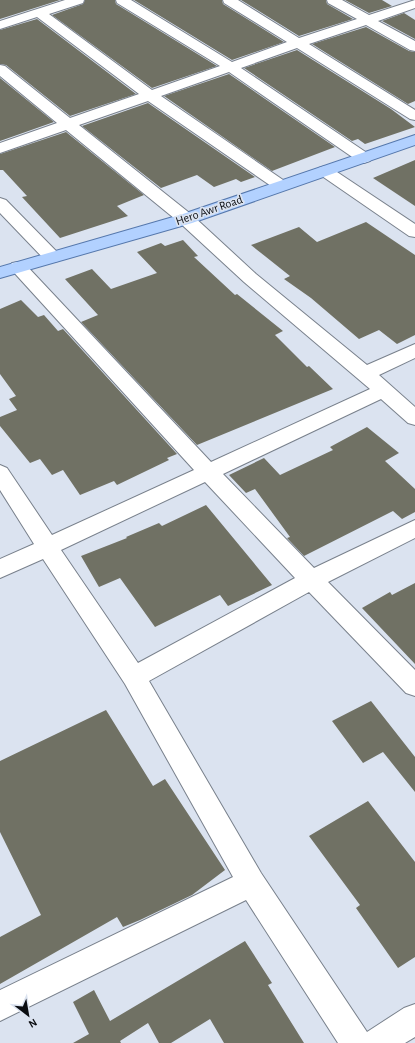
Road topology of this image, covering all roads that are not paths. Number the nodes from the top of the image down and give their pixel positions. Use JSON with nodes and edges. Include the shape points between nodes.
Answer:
{"nodes":[{"id":1,"x":78,"y":0,"type":"edge"},
{"id":2,"x":122,"y":0,"type":"edge"},
{"id":3,"x":229,"y":0,"type":"edge"},
{"id":4,"x":333,"y":0,"type":"edge"},
{"id":5,"x":58,"y":2,"type":"edge"},
{"id":6,"x":415,"y":4,"type":"edge"},
{"id":7,"x":40,"y":13,"type":"junction"},
{"id":8,"x":367,"y":20,"type":"junction"},
{"id":9,"x":0,"y":25,"type":"edge"},
{"id":10,"x":298,"y":43,"type":"junction"},
{"id":11,"x":415,"y":47,"type":"edge"},
{"id":12,"x":231,"y":67,"type":"junction"},
{"id":13,"x":0,"y":70,"type":"edge"},
{"id":14,"x":150,"y":95,"type":"junction"},
{"id":15,"x":415,"y":116,"type":"edge"},
{"id":16,"x":69,"y":124,"type":"junction"},
{"id":17,"x":415,"y":140,"type":"edge"},
{"id":18,"x":0,"y":148,"type":"edge"},
{"id":19,"x":364,"y":158,"type":"junction"},
{"id":20,"x":325,"y":171,"type":"junction"},
{"id":21,"x":280,"y":185,"type":"junction"},
{"id":22,"x":0,"y":203,"type":"edge"},
{"id":23,"x":186,"y":219,"type":"junction"},
{"id":24,"x":415,"y":232,"type":"edge"},
{"id":25,"x":52,"y":257,"type":"junction"},
{"id":26,"x":9,"y":270,"type":"edge"},
{"id":27,"x":415,"y":350,"type":"edge"},
{"id":28,"x":365,"y":374,"type":"junction"},
{"id":29,"x":384,"y":390,"type":"junction"},
{"id":30,"x":415,"y":418,"type":"edge"},
{"id":31,"x":208,"y":472,"type":"junction"},
{"id":32,"x":0,"y":473,"type":"edge"},
{"id":33,"x":415,"y":528,"type":"edge"},
{"id":34,"x":48,"y":548,"type":"junction"},
{"id":35,"x":0,"y":569,"type":"edge"},
{"id":36,"x":311,"y":580,"type":"junction"},
{"id":37,"x":134,"y":677,"type":"junction"},
{"id":38,"x":415,"y":686,"type":"edge"},
{"id":39,"x":251,"y":883,"type":"junction"},
{"id":40,"x":0,"y":1006,"type":"edge"},
{"id":41,"x":415,"y":1019,"type":"edge"},
{"id":42,"x":356,"y":1043,"type":"edge"},
{"id":43,"x":376,"y":1043,"type":"edge"}],
"edges":[{"from":1,"to":5,"type":"street"},
{"from":2,"to":12,"type":"street"},
{"from":3,"to":10,"type":"street"},
{"from":4,"to":8,"type":"street"},
{"from":5,"to":7,"type":"street"},
{"from":6,"to":8,"type":"street"},
{"from":7,"to":9,"type":"street"},
{"from":7,"to":14,"type":"street"},
{"from":8,"to":10,"type":"street"},
{"from":8,"to":11,"type":"street"},
{"from":10,"to":12,"type":"street"},
{"from":10,"to":15,"type":"street"},
{"from":12,"to":14,"type":"street"},
{"from":12,"to":19,"type":"street"},
{"from":13,"to":16,"type":"street"},
{"from":14,"to":16,"type":"street"},
{"from":14,"to":21,"type":"street"},
{"from":16,"to":18,"type":"street"},
{"from":16,"to":23,"type":"street"},
{"from":17,"to":19,"type":"main road","name":"Hero Awr Road"},
{"from":19,"to":20,"type":"main road","name":"Hero Awr Road"},
{"from":20,"to":21,"type":"main road","name":"Hero Awr Road"},
{"from":20,"to":24,"type":"street"},
{"from":21,"to":23,"type":"main road","name":"Hero Awr Road"},
{"from":22,"to":25,"type":"street"},
{"from":23,"to":25,"type":"main road","name":"Hero Awr Road"},
{"from":23,"to":28,"type":"street","via":[[250,278]]},
{"from":25,"to":26,"type":"main road","name":"Hero Awr Road"},
{"from":26,"to":31,"type":"street"},
{"from":27,"to":28,"type":"street"},
{"from":28,"to":29,"type":"street"},
{"from":29,"to":30,"type":"street"},
{"from":29,"to":31,"type":"street"},
{"from":31,"to":34,"type":"street"},
{"from":31,"to":36,"type":"street"},
{"from":32,"to":34,"type":"street"},
{"from":33,"to":36,"type":"street"},
{"from":34,"to":35,"type":"street"},
{"from":34,"to":37,"type":"street"},
{"from":36,"to":37,"type":"street"},
{"from":36,"to":38,"type":"street"},
{"from":37,"to":39,"type":"street"},
{"from":39,"to":40,"type":"street"},
{"from":39,"to":42,"type":"street"},
{"from":41,"to":43,"type":"street"}]}
